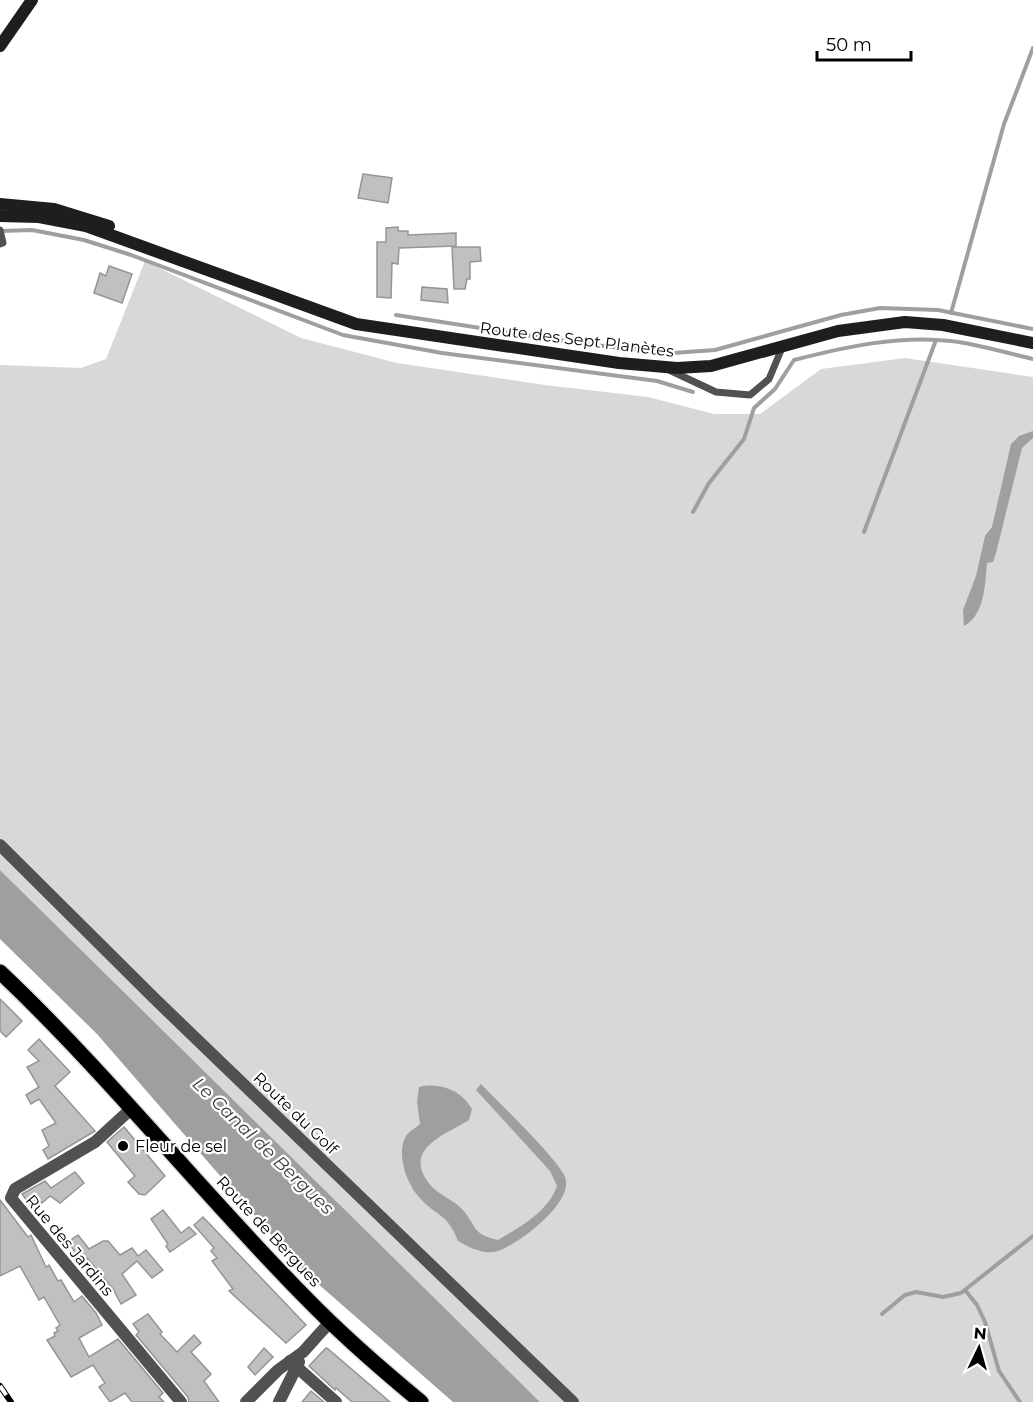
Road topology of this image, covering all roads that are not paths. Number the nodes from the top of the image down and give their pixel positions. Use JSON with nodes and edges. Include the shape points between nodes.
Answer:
{"nodes":[{"id":1,"x":32,"y":0,"type":"edge"},
{"id":2,"x":0,"y":46,"type":"edge"},
{"id":3,"x":0,"y":204,"type":"edge"},
{"id":4,"x":0,"y":216,"type":"edge"},
{"id":5,"x":0,"y":231,"type":"edge"},
{"id":6,"x":0,"y":244,"type":"edge"},
{"id":7,"x":195,"y":264,"type":"junction"},
{"id":8,"x":1033,"y":343,"type":"edge"},
{"id":9,"x":782,"y":348,"type":"junction"},
{"id":10,"x":664,"y":367,"type":"junction"},
{"id":11,"x":0,"y":845,"type":"edge"},
{"id":12,"x":0,"y":972,"type":"edge"},
{"id":13,"x":131,"y":1109,"type":"junction"},
{"id":14,"x":330,"y":1322,"type":"junction"},
{"id":15,"x":293,"y":1364,"type":"junction"},
{"id":16,"x":181,"y":1402,"type":"edge"},
{"id":17,"x":246,"y":1402,"type":"edge"},
{"id":18,"x":279,"y":1402,"type":"edge"},
{"id":19,"x":336,"y":1402,"type":"edge"},
{"id":20,"x":421,"y":1402,"type":"edge"},
{"id":21,"x":573,"y":1402,"type":"edge"}],
"edges":[{"from":1,"to":2,"type":"main road"},
{"from":3,"to":7,"type":"main road","name":"Route des Sept Planètes","via":[[73,213]]},
{"from":4,"to":7,"type":"main road","name":"Route des Sept Planètes","via":[[78,224]]},
{"from":5,"to":6,"type":"lane"},
{"from":7,"to":10,"type":"main road","name":"Route des Sept Planètes","via":[[367,327]]},
{"from":8,"to":9,"type":"main road","name":"Route des Sept Planètes","via":[[943,325],[905,322],[850,329]]},
{"from":9,"to":10,"type":"main road","name":"Route des Sept Planètes","via":[[711,366]]},
{"from":9,"to":10,"type":"lane","via":[[769,379],[754,393],[745,395],[710,390]]},
{"from":11,"to":21,"type":"street","name":"Route du Golf"},
{"from":12,"to":13,"type":"main road","name":"Route de Bergues"},
{"from":13,"to":14,"type":"main road","name":"Route de Bergues"},
{"from":13,"to":16,"type":"street","name":"Rue des Jardins","via":[[100,1138],[15,1189],[12,1201]]},
{"from":14,"to":15,"type":"street"},
{"from":14,"to":20,"type":"main road","name":"Route de Bergues"},
{"from":15,"to":17,"type":"street"},
{"from":15,"to":18,"type":"street"},
{"from":15,"to":19,"type":"street"}]}
